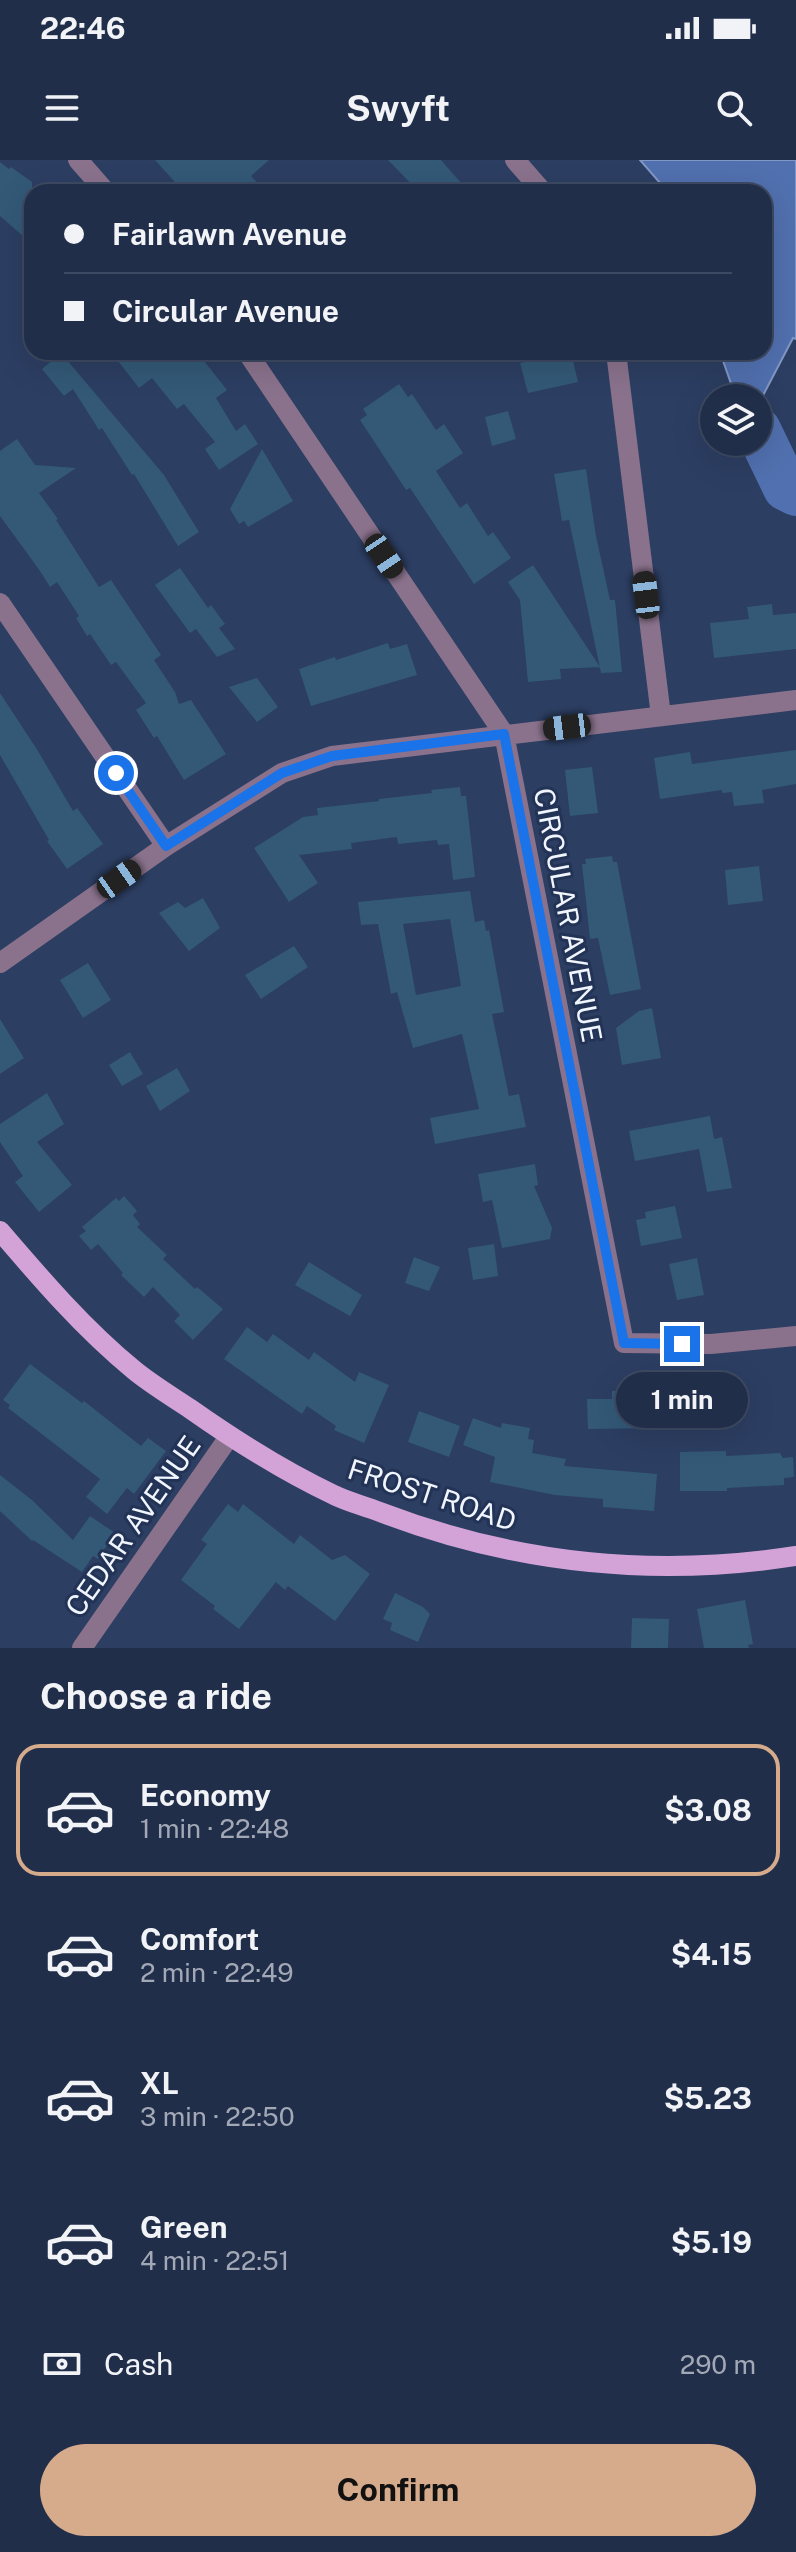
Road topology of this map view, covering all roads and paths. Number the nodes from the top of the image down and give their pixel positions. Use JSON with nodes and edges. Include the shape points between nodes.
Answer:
{"nodes":[{"id":1,"x":78,"y":160,"type":"edge"},
{"id":2,"x":515,"y":160,"type":"edge"},
{"id":3,"x":99,"y":184,"type":"edge"},
{"id":4,"x":536,"y":184,"type":"edge"},
{"id":5,"x":252,"y":360,"type":"edge"},
{"id":6,"x":617,"y":360,"type":"edge"},
{"id":7,"x":0,"y":603,"type":"edge"},
{"id":8,"x":796,"y":700,"type":"edge"},
{"id":9,"x":661,"y":716,"type":"junction"},
{"id":10,"x":504,"y":734,"type":"junction"},
{"id":11,"x":166,"y":846,"type":"junction"},
{"id":12,"x":0,"y":963,"type":"edge"},
{"id":13,"x":0,"y":1231,"type":"edge"},
{"id":14,"x":796,"y":1336,"type":"edge"},
{"id":15,"x":229,"y":1437,"type":"junction"},
{"id":16,"x":796,"y":1556,"type":"edge"},
{"id":17,"x":82,"y":1648,"type":"edge"}],
"edges":[{"from":1,"to":3,"type":"street"},
{"from":2,"to":4,"type":"street"},
{"from":5,"to":10,"type":"street","name":"CIRCULAR AVENUE"},
{"from":6,"to":9,"type":"street"},
{"from":7,"to":11,"type":"street"},
{"from":8,"to":9,"type":"street"},
{"from":9,"to":10,"type":"street"},
{"from":10,"to":11,"type":"street","via":[[319,760],[282,773]]},
{"from":10,"to":14,"type":"street","name":"CIRCULAR AVENUE","via":[[624,1343],[711,1344]]},
{"from":11,"to":12,"type":"street"},
{"from":13,"to":15,"type":"main road","name":"FROST ROAD","via":[[100,1340]]},
{"from":15,"to":16,"type":"main road","name":"FROST ROAD","via":[[335,1496],[419,1527],[511,1551],[636,1566]]},
{"from":15,"to":17,"type":"street","name":"CEDAR AVENUE"}]}
